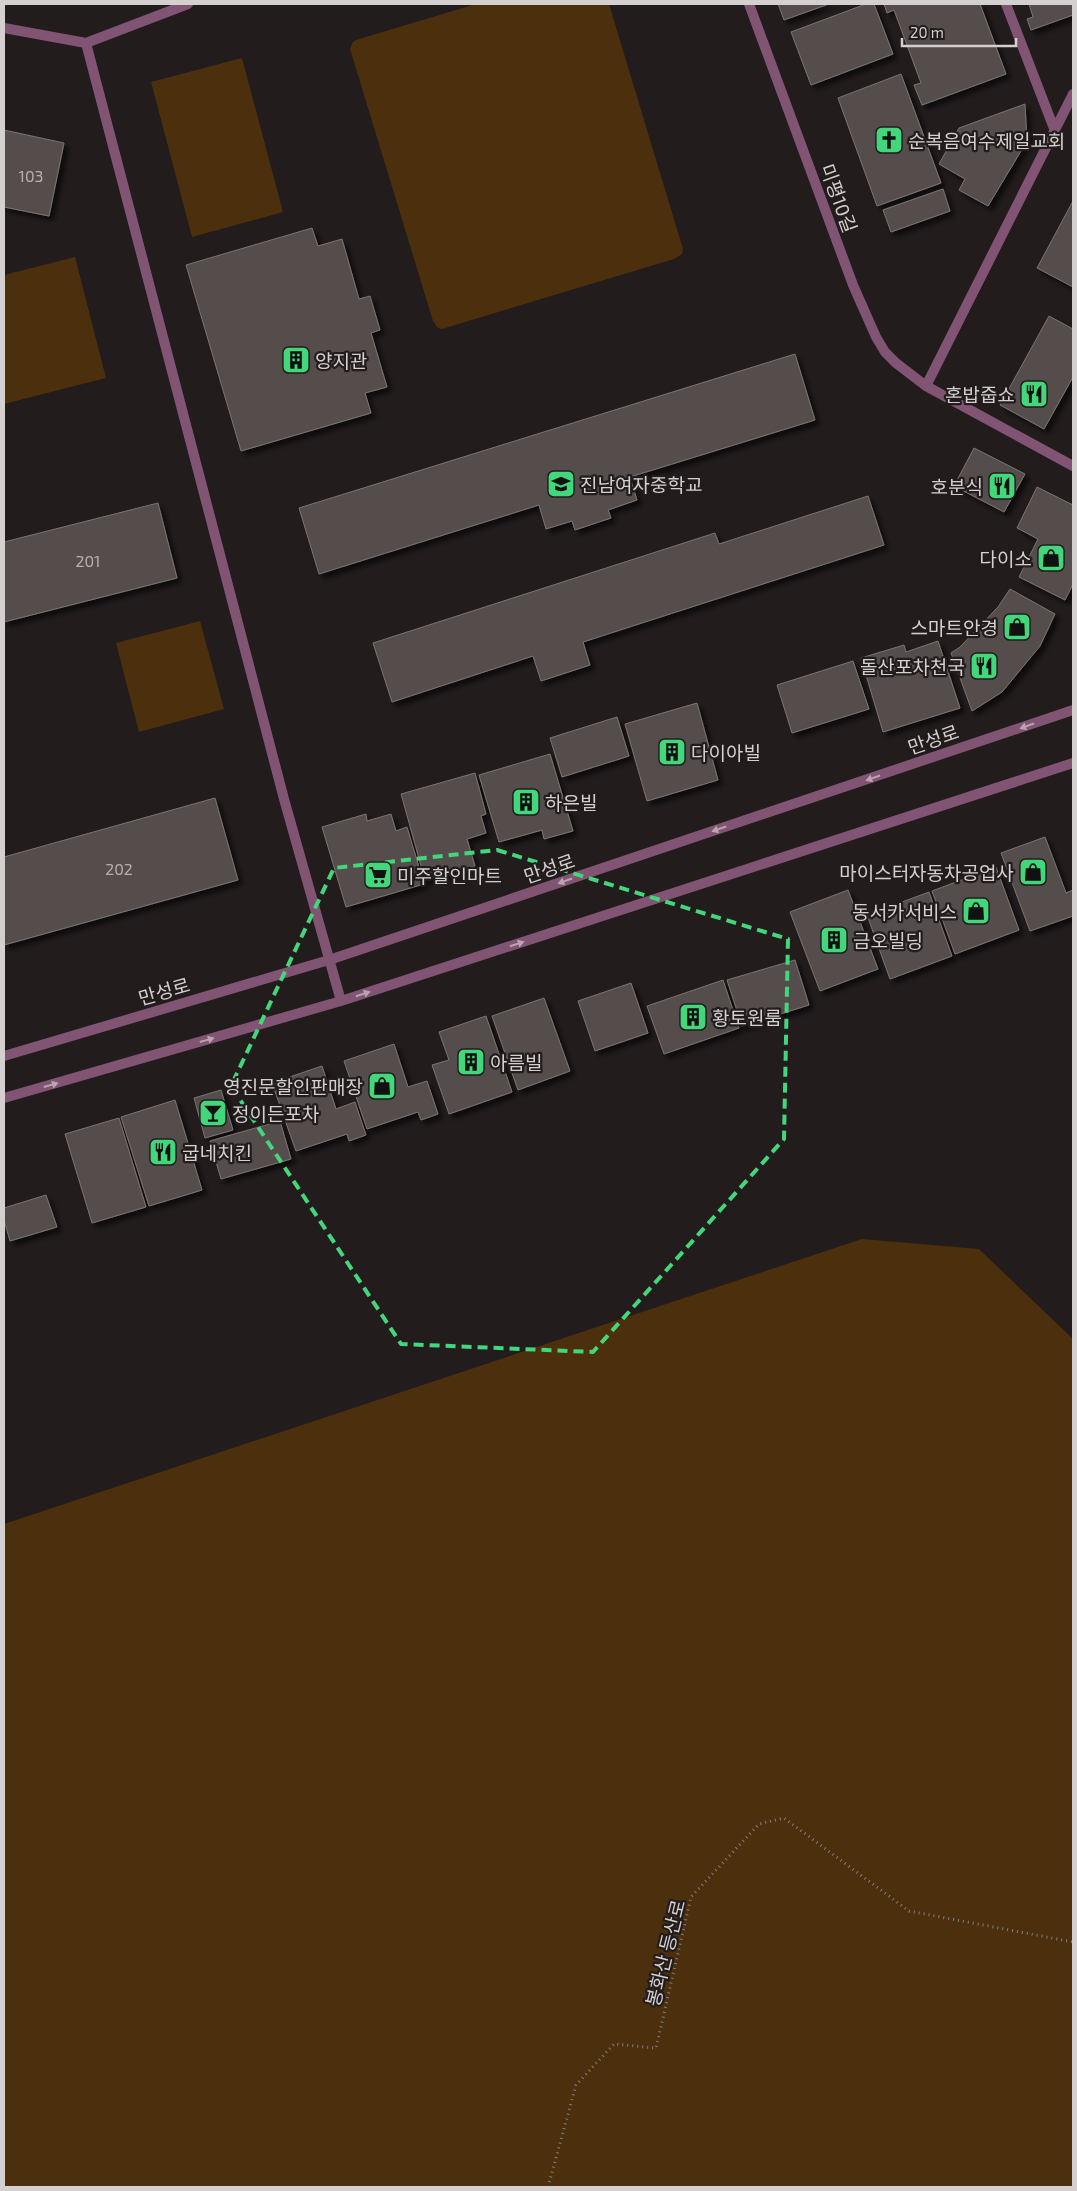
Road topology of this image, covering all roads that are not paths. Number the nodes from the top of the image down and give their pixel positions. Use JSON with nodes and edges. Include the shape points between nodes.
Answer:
{"nodes":[{"id":1,"x":188,"y":4,"type":"edge"},
{"id":2,"x":749,"y":4,"type":"edge"},
{"id":3,"x":1006,"y":4,"type":"edge"},
{"id":4,"x":4,"y":28,"type":"edge"},
{"id":5,"x":86,"y":43,"type":"junction"},
{"id":6,"x":1073,"y":94,"type":"edge"},
{"id":7,"x":1055,"y":131,"type":"junction"},
{"id":8,"x":926,"y":386,"type":"junction"},
{"id":9,"x":1073,"y":466,"type":"edge"},
{"id":10,"x":1073,"y":710,"type":"edge"},
{"id":11,"x":1073,"y":764,"type":"edge"},
{"id":12,"x":329,"y":960,"type":"junction"},
{"id":13,"x":341,"y":1001,"type":"junction"},
{"id":14,"x":4,"y":1056,"type":"edge"},
{"id":15,"x":4,"y":1098,"type":"edge"}],
"edges":[{"from":1,"to":5,"type":"street"},
{"from":2,"to":8,"type":"street","name":"미평10길","via":[[853,284],[876,337],[896,363]]},
{"from":3,"to":7,"type":"street"},
{"from":4,"to":5,"type":"street"},
{"from":5,"to":12,"type":"street","via":[[284,800]]},
{"from":6,"to":7,"type":"street"},
{"from":7,"to":8,"type":"street"},
{"from":8,"to":9,"type":"street","name":"미평10길"},
{"from":10,"to":12,"type":"street","name":"만성로","one_way":true},
{"from":13,"to":11,"type":"street","one_way":true},
{"from":12,"to":13,"type":"street"},
{"from":12,"to":14,"type":"street","name":"만성로"},
{"from":15,"to":13,"type":"street","one_way":true}]}
